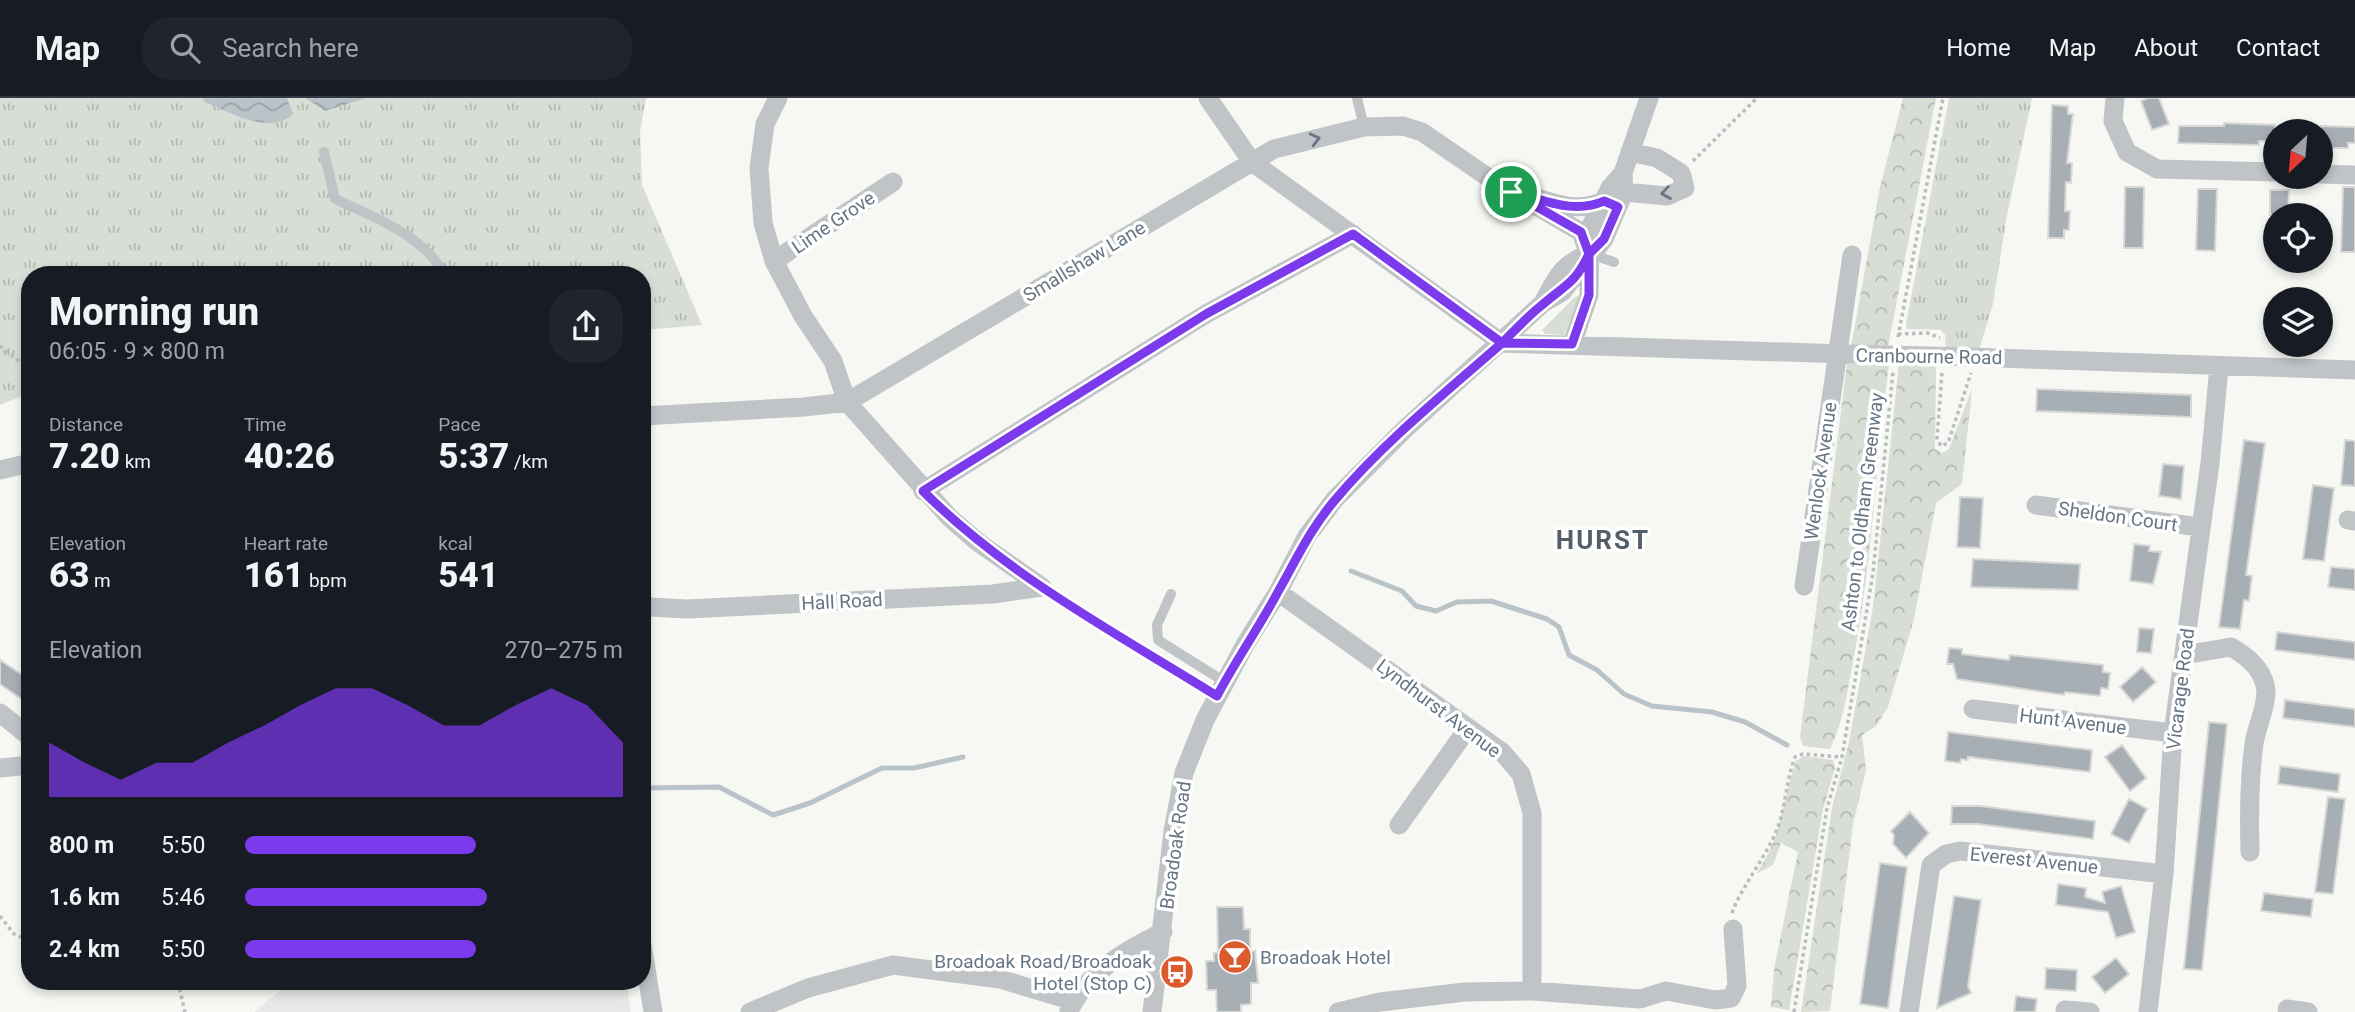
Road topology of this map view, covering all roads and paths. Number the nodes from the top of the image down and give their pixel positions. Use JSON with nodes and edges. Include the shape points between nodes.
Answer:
{"nodes":[{"id":1,"x":778,"y":98,"type":"edge"},
{"id":2,"x":1208,"y":98,"type":"edge"},
{"id":3,"x":1357,"y":98,"type":"edge"},
{"id":4,"x":1649,"y":98,"type":"edge"},
{"id":5,"x":1757,"y":98,"type":"edge"},
{"id":6,"x":1943,"y":98,"type":"edge"},
{"id":7,"x":2115,"y":98,"type":"edge"},
{"id":8,"x":1364,"y":127,"type":"junction"},
{"id":9,"x":324,"y":152,"type":"dead end"},
{"id":10,"x":1630,"y":152,"type":"junction"},
{"id":11,"x":1252,"y":162,"type":"junction"},
{"id":12,"x":2263,"y":172,"type":"edge"},
{"id":13,"x":1681,"y":173,"type":"junction"},
{"id":14,"x":2333,"y":174,"type":"edge"},
{"id":15,"x":2355,"y":175,"type":"edge"},
{"id":16,"x":893,"y":182,"type":"dead end"},
{"id":17,"x":1511,"y":192,"type":"junction"},
{"id":18,"x":1617,"y":193,"type":"junction"},
{"id":19,"x":1353,"y":234,"type":"junction"},
{"id":20,"x":1589,"y":254,"type":"junction"},
{"id":21,"x":1852,"y":255,"type":"dead end"},
{"id":22,"x":774,"y":261,"type":"junction"},
{"id":23,"x":1614,"y":262,"type":"dead end"},
{"id":24,"x":441,"y":266,"type":"edge"},
{"id":25,"x":1898,"y":334,"type":"junction"},
{"id":26,"x":1502,"y":343,"type":"junction"},
{"id":27,"x":1572,"y":344,"type":"junction"},
{"id":28,"x":1897,"y":344,"type":"dead end"},
{"id":29,"x":0,"y":346,"type":"edge"},
{"id":30,"x":1943,"y":348,"type":"dead end"},
{"id":31,"x":1841,"y":355,"type":"junction"},
{"id":32,"x":1972,"y":357,"type":"junction"},
{"id":33,"x":1942,"y":361,"type":"dead end"},
{"id":34,"x":21,"y":363,"type":"edge"},
{"id":35,"x":1894,"y":365,"type":"dead end"},
{"id":36,"x":2219,"y":367,"type":"junction"},
{"id":37,"x":2355,"y":370,"type":"edge"},
{"id":38,"x":847,"y":402,"type":"junction"},
{"id":39,"x":651,"y":415,"type":"edge"},
{"id":40,"x":21,"y":465,"type":"edge"},
{"id":41,"x":0,"y":470,"type":"edge"},
{"id":42,"x":923,"y":491,"type":"junction"},
{"id":43,"x":2036,"y":505,"type":"dead end"},
{"id":44,"x":2200,"y":527,"type":"junction"},
{"id":45,"x":1804,"y":586,"type":"dead end"},
{"id":46,"x":1042,"y":587,"type":"junction"},
{"id":47,"x":1278,"y":592,"type":"junction"},
{"id":48,"x":1171,"y":594,"type":"dead end"},
{"id":49,"x":651,"y":607,"type":"edge"},
{"id":50,"x":2184,"y":655,"type":"junction"},
{"id":51,"x":1221,"y":689,"type":"junction"},
{"id":52,"x":1973,"y":709,"type":"dead end"},
{"id":53,"x":0,"y":713,"type":"edge"},
{"id":54,"x":1468,"y":727,"type":"junction"},
{"id":55,"x":21,"y":730,"type":"edge"},
{"id":56,"x":2173,"y":733,"type":"junction"},
{"id":57,"x":1842,"y":757,"type":"junction"},
{"id":58,"x":21,"y":766,"type":"edge"},
{"id":59,"x":0,"y":768,"type":"edge"},
{"id":60,"x":1399,"y":825,"type":"dead end"},
{"id":61,"x":2250,"y":852,"type":"dead end"},
{"id":62,"x":2164,"y":874,"type":"junction"},
{"id":63,"x":0,"y":916,"type":"edge"},
{"id":64,"x":1733,"y":929,"type":"joint"},
{"id":65,"x":1163,"y":932,"type":"junction"},
{"id":66,"x":21,"y":937,"type":"edge"},
{"id":67,"x":180,"y":990,"type":"edge"},
{"id":68,"x":649,"y":990,"type":"edge"},
{"id":69,"x":1532,"y":991,"type":"junction"},
{"id":70,"x":1638,"y":1005,"type":"edge"},
{"id":71,"x":1071,"y":1007,"type":"edge"},
{"id":72,"x":2287,"y":1009,"type":"dead end"},
{"id":73,"x":2064,"y":1010,"type":"dead end"},
{"id":74,"x":185,"y":1012,"type":"edge"},
{"id":75,"x":653,"y":1012,"type":"edge"},
{"id":76,"x":750,"y":1012,"type":"edge"},
{"id":77,"x":1152,"y":1012,"type":"edge"},
{"id":78,"x":1338,"y":1012,"type":"edge"},
{"id":79,"x":1794,"y":1012,"type":"edge"},
{"id":80,"x":1909,"y":1012,"type":"edge"},
{"id":81,"x":2090,"y":1012,"type":"edge"},
{"id":82,"x":2148,"y":1012,"type":"edge"},
{"id":83,"x":2308,"y":1012,"type":"edge"}],
"edges":[{"from":1,"to":22,"type":"street","via":[[765,124],[760,168],[763,223]]},
{"from":2,"to":11,"type":"street"},
{"from":3,"to":8,"type":"lane"},
{"from":4,"to":10,"type":"street","name":"Broadoak Road"},
{"from":5,"to":13,"type":"path"},
{"from":6,"to":25,"type":"path"},
{"from":7,"to":12,"type":"street","via":[[2113,121],[2127,152],[2157,169]]},
{"from":11,"to":8,"type":"street","name":"Smallshaw Lane","one_way":true,"via":[[1274,149]]},
{"from":8,"to":17,"type":"street","name":"Smallshaw Lane","via":[[1403,126],[1422,132]]},
{"from":9,"to":24,"type":"lane","via":[[335,199],[386,222]]},
{"from":10,"to":13,"type":"street","via":[[1657,158]]},
{"from":10,"to":18,"type":"street","name":"Broadoak Road"},
{"from":11,"to":19,"type":"street"},
{"from":11,"to":38,"type":"street","name":"Smallshaw Lane"},
{"from":13,"to":18,"type":"street","name":"Smallshaw Lane","one_way":true,"via":[[1685,188],[1667,196]]},
{"from":14,"to":15,"type":"street"},
{"from":16,"to":22,"type":"street","name":"Lime Grove"},
{"from":17,"to":18,"type":"street","name":"Smallshaw Lane","via":[[1573,209],[1589,208]]},
{"from":17,"to":20,"type":"street","name":"Smallshaw Lane","via":[[1581,232]]},
{"from":18,"to":20,"type":"street","name":"Broadoak Road","via":[[1604,239]]},
{"from":19,"to":26,"type":"street"},
{"from":19,"to":42,"type":"street","via":[[1206,314]]},
{"from":20,"to":23,"type":"lane"},
{"from":20,"to":26,"type":"street","name":"Broadoak Road","via":[[1562,292],[1543,303]]},
{"from":20,"to":27,"type":"street","via":[[1589,295]]},
{"from":21,"to":31,"type":"street","name":"Wenlock Avenue"},
{"from":22,"to":38,"type":"street","via":[[833,360]]},
{"from":25,"to":28,"type":"path"},
{"from":25,"to":30,"type":"path","via":[[1936,334]]},
{"from":26,"to":27,"type":"street","name":"Cranbourne Road"},
{"from":26,"to":47,"type":"street","name":"Broadoak Road","via":[[1335,499],[1307,536]]},
{"from":27,"to":31,"type":"street","name":"Cranbourne Road"},
{"from":29,"to":34,"type":"path"},
{"from":31,"to":32,"type":"street","name":"Cranbourne Road","bridge":true},
{"from":31,"to":45,"type":"street","name":"Wenlock Avenue"},
{"from":32,"to":33,"type":"path","via":[[1945,446],[1937,438]]},
{"from":32,"to":36,"type":"street","name":"Cranbourne Road"},
{"from":35,"to":57,"type":"path","name":"Ashton to Oldham Greenway","via":[[1872,573]]},
{"from":36,"to":37,"type":"street","name":"Cranbourne Road"},
{"from":36,"to":44,"type":"street","name":"Vicarage Road"},
{"from":38,"to":39,"type":"street","name":"Smallshaw Lane"},
{"from":38,"to":42,"type":"street"},
{"from":40,"to":41,"type":"street"},
{"from":42,"to":46,"type":"street","via":[[979,543]]},
{"from":43,"to":44,"type":"street","name":"Sheldon Court"},
{"from":44,"to":50,"type":"street","name":"Vicarage Road"},
{"from":46,"to":49,"type":"street","name":"Hall Road","via":[[993,594]]},
{"from":46,"to":51,"type":"path"},
{"from":47,"to":51,"type":"street","name":"Broadoak Road"},
{"from":47,"to":54,"type":"street","name":"Lyndhurst Avenue"},
{"from":48,"to":51,"type":"lane","via":[[1157,625],[1158,640]]},
{"from":50,"to":56,"type":"street","name":"Vicarage Road"},
{"from":50,"to":61,"type":"street","via":[[2231,647],[2248,657],[2261,674],[2266,692],[2254,744]]},
{"from":51,"to":65,"type":"street","name":"Broadoak Road","via":[[1184,773]]},
{"from":52,"to":56,"type":"street","name":"Hunt Avenue"},
{"from":53,"to":55,"type":"street"},
{"from":54,"to":60,"type":"street"},
{"from":54,"to":69,"type":"street","name":"Lyndhurst Avenue","via":[[1502,752],[1521,774],[1532,813]]},
{"from":56,"to":62,"type":"street","name":"Vicarage Road"},
{"from":57,"to":64,"type":"path","via":[[1794,757],[1780,821],[1738,898],[1730,920]]},
{"from":57,"to":79,"type":"path","name":"Ashton to Oldham Greenway","via":[[1828,808]]},
{"from":58,"to":59,"type":"street"},
{"from":62,"to":80,"type":"street","name":"Everest Avenue","via":[[1960,851],[1937,859],[1931,865]]},
{"from":62,"to":82,"type":"street","name":"Vicarage Road"},
{"from":63,"to":66,"type":"path"},
{"from":64,"to":70,"type":"street","via":[[1737,986],[1731,998],[1715,1000],[1666,991]]},
{"from":65,"to":71,"type":"street","via":[[1115,958]]},
{"from":65,"to":77,"type":"street","name":"Broadoak Road"},
{"from":67,"to":74,"type":"path"},
{"from":68,"to":75,"type":"street"},
{"from":69,"to":70,"type":"street"},
{"from":69,"to":78,"type":"street","via":[[1465,992]]},
{"from":71,"to":76,"type":"street","via":[[1000,979],[893,965],[808,988]]},
{"from":72,"to":83,"type":"street"},
{"from":73,"to":81,"type":"street"}]}
